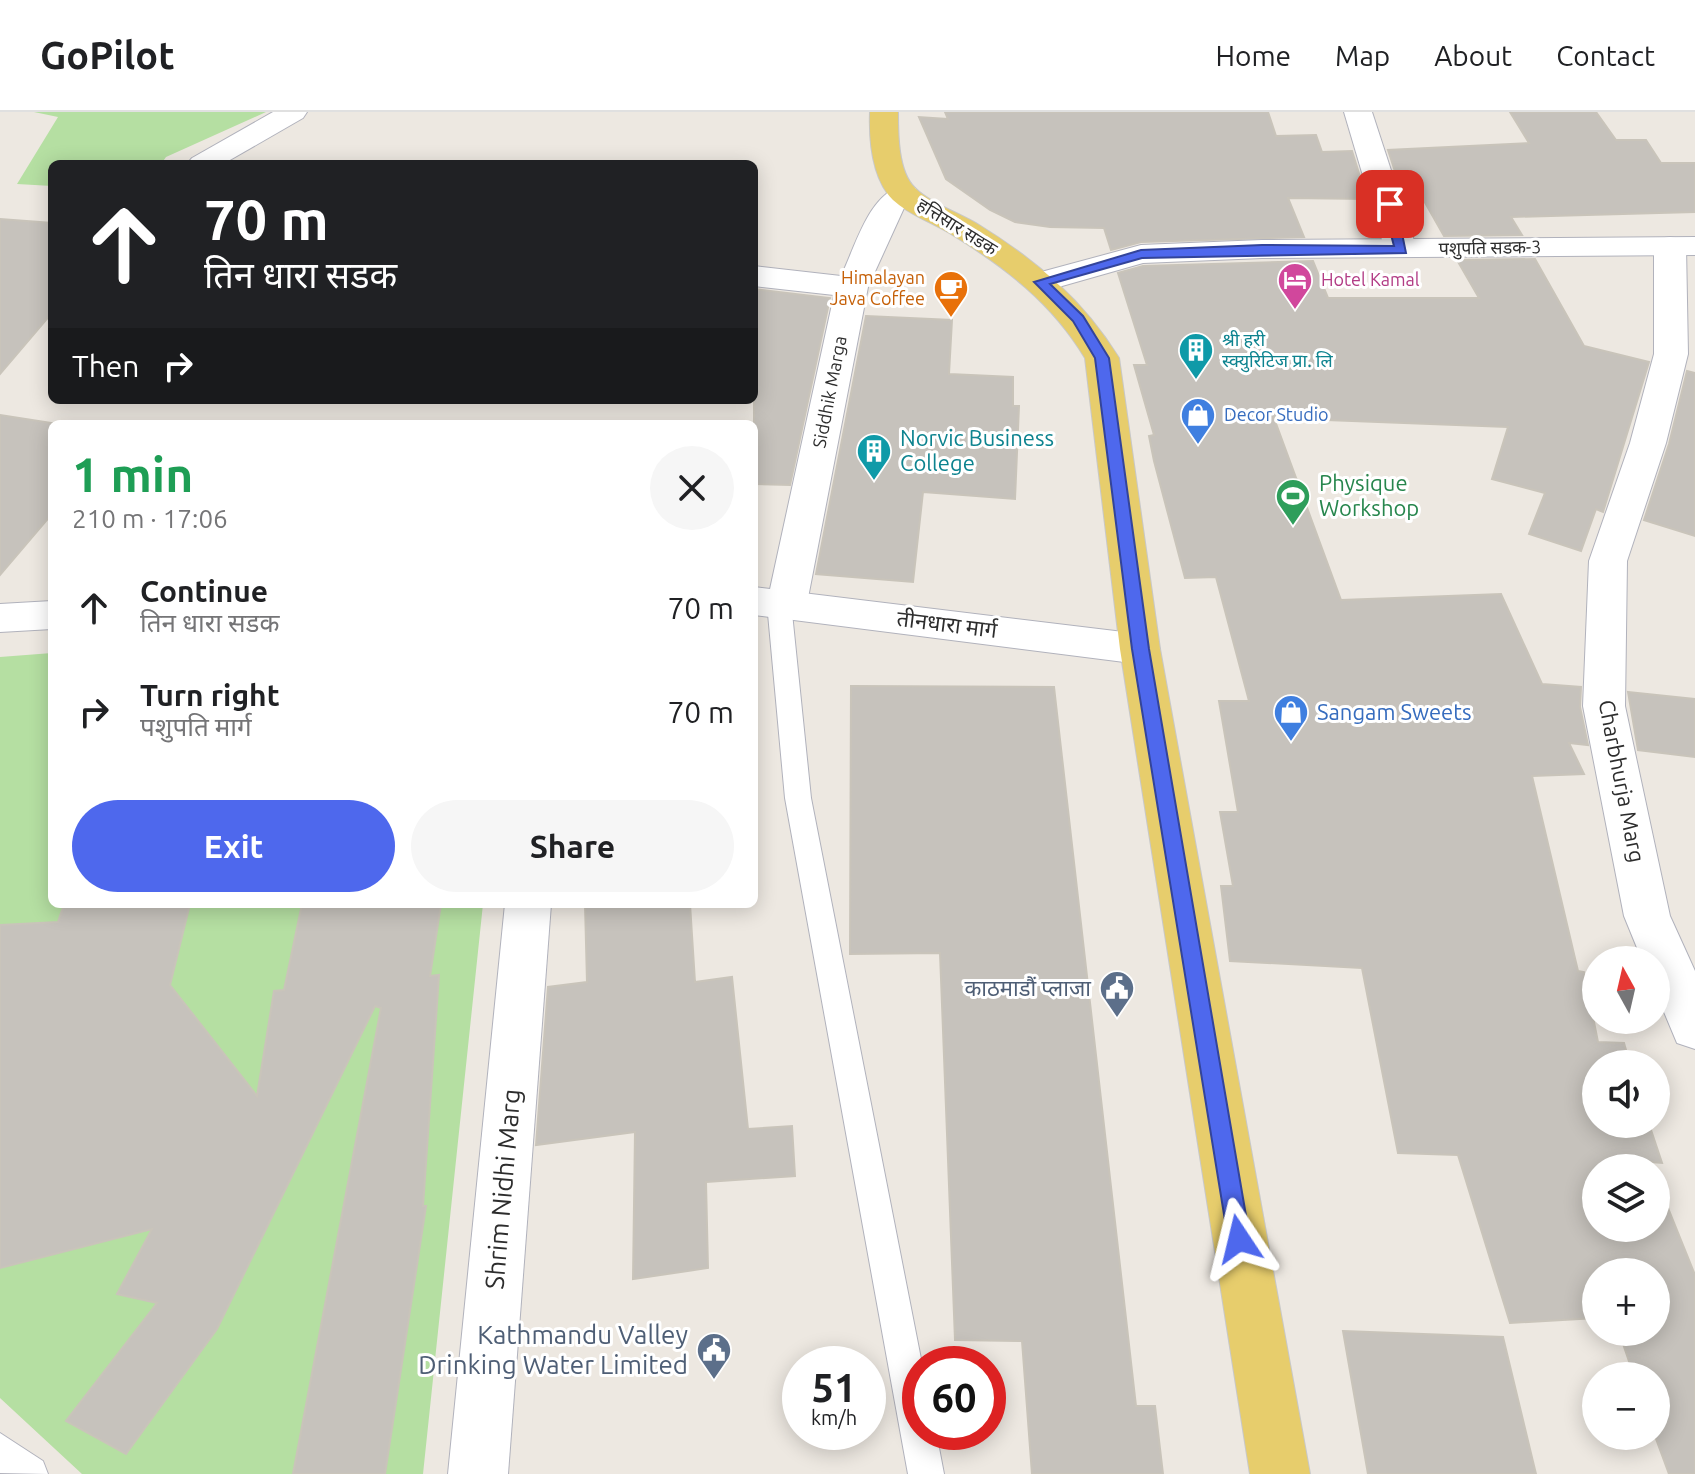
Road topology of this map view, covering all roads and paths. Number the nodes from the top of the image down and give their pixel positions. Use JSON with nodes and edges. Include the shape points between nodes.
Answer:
{"nodes":[{"id":1,"x":293,"y":112,"type":"edge"},
{"id":2,"x":884,"y":112,"type":"edge"},
{"id":3,"x":1358,"y":112,"type":"edge"},
{"id":4,"x":209,"y":160,"type":"edge"},
{"id":5,"x":904,"y":194,"type":"junction"},
{"id":6,"x":1682,"y":246,"type":"edge"},
{"id":7,"x":1401,"y":250,"type":"junction"},
{"id":8,"x":758,"y":276,"type":"edge"},
{"id":9,"x":1041,"y":282,"type":"junction"},
{"id":10,"x":852,"y":287,"type":"junction"},
{"id":11,"x":773,"y":602,"type":"edge"},
{"id":12,"x":48,"y":615,"type":"edge"},
{"id":13,"x":0,"y":618,"type":"edge"},
{"id":14,"x":1140,"y":649,"type":"junction"},
{"id":15,"x":528,"y":908,"type":"edge"},
{"id":16,"x":1695,"y":1027,"type":"edge"},
{"id":17,"x":0,"y":1451,"type":"edge"},
{"id":18,"x":30,"y":1474,"type":"edge"},
{"id":19,"x":478,"y":1474,"type":"edge"},
{"id":20,"x":926,"y":1474,"type":"edge"},
{"id":21,"x":1280,"y":1474,"type":"edge"}],
"edges":[{"from":1,"to":4,"type":"street"},
{"from":2,"to":5,"type":"main road","name":"हत्तिसार सडक","via":[[887,158]]},
{"from":3,"to":7,"type":"street"},
{"from":5,"to":9,"type":"main road","name":"हत्तिसार सडक"},
{"from":5,"to":10,"type":"street","name":"Siddhik Marga","via":[[891,203]]},
{"from":6,"to":7,"type":"street","name":"पशुपति सडक-3"},
{"from":6,"to":16,"type":"street","name":"Charbhurja Marg","via":[[1671,354],[1608,561],[1604,706],[1647,916]]},
{"from":7,"to":9,"type":"street","name":"पशुपति सडक-3","via":[[1141,254]]},
{"from":8,"to":10,"type":"street"},
{"from":9,"to":14,"type":"main road","name":"हत्तिसार सडक","via":[[1078,318],[1102,358]]},
{"from":10,"to":11,"type":"street","name":"Siddhik Marga"},
{"from":11,"to":14,"type":"street","name":"तीनधारा मार्ग"},
{"from":11,"to":20,"type":"lane","via":[[798,798]]},
{"from":12,"to":13,"type":"street"},
{"from":14,"to":21,"type":"main road","name":"हत्तिसार सडक"},
{"from":15,"to":19,"type":"street","name":"Shrim Nidhi Marg"},
{"from":17,"to":18,"type":"lane"}]}
